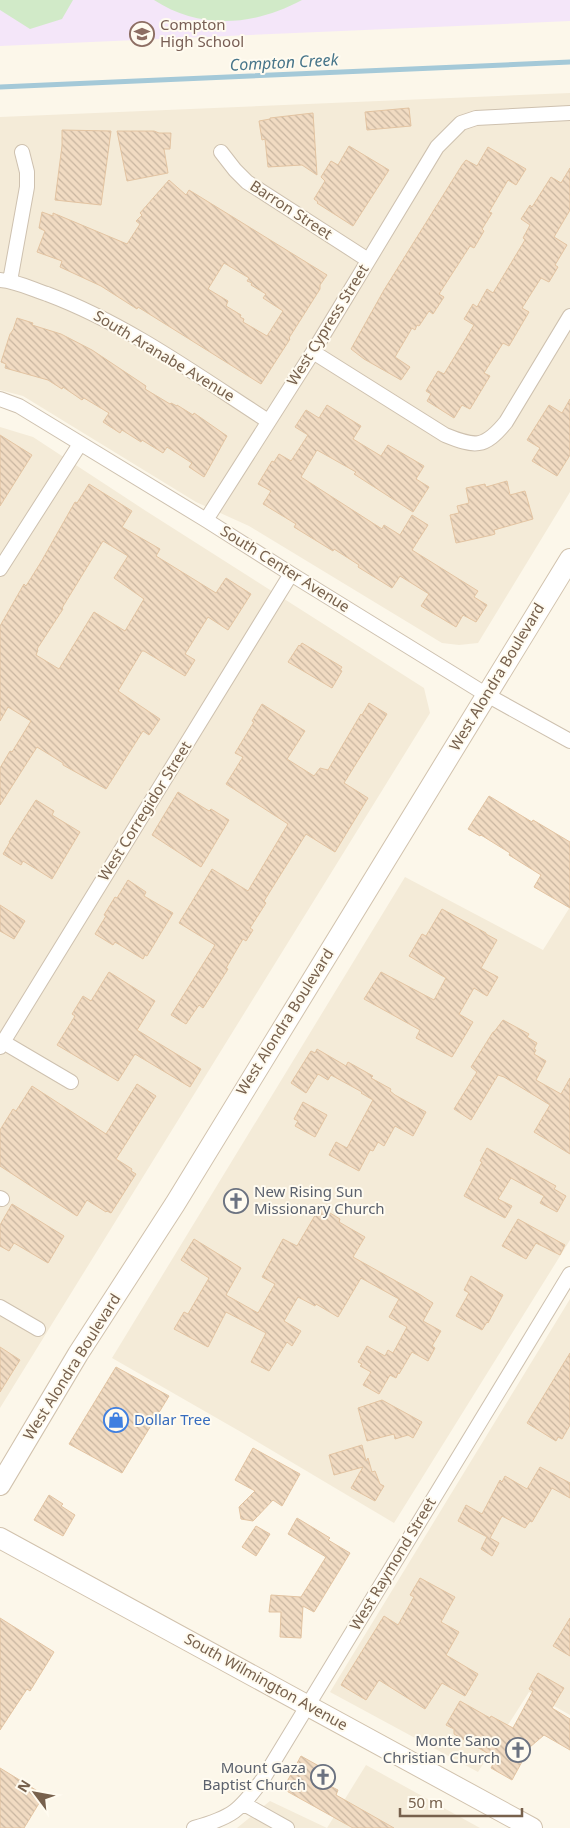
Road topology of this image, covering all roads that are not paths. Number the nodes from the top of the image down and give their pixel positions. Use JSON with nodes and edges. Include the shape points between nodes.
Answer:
{"nodes":[{"id":1,"x":570,"y":113,"type":"edge"},
{"id":2,"x":22,"y":152,"type":"dead end"},
{"id":3,"x":221,"y":152,"type":"dead end"},
{"id":4,"x":368,"y":260,"type":"junction"},
{"id":5,"x":5,"y":280,"type":"edge"},
{"id":6,"x":570,"y":316,"type":"edge"},
{"id":7,"x":313,"y":352,"type":"junction"},
{"id":8,"x":0,"y":399,"type":"edge"},
{"id":9,"x":268,"y":420,"type":"junction"},
{"id":10,"x":80,"y":444,"type":"junction"},
{"id":11,"x":206,"y":520,"type":"junction"},
{"id":12,"x":570,"y":559,"type":"edge"},
{"id":13,"x":0,"y":569,"type":"edge"},
{"id":14,"x":291,"y":574,"type":"junction"},
{"id":15,"x":487,"y":695,"type":"junction"},
{"id":16,"x":570,"y":740,"type":"edge"},
{"id":17,"x":2,"y":1044,"type":"edge"},
{"id":18,"x":71,"y":1082,"type":"dead end"},
{"id":19,"x":570,"y":1274,"type":"edge"},
{"id":20,"x":0,"y":1307,"type":"edge"},
{"id":21,"x":38,"y":1329,"type":"dead end"},
{"id":22,"x":0,"y":1485,"type":"edge"},
{"id":23,"x":0,"y":1538,"type":"edge"},
{"id":24,"x":307,"y":1704,"type":"junction"},
{"id":25,"x":244,"y":1804,"type":"junction"},
{"id":26,"x":194,"y":1828,"type":"edge"},
{"id":27,"x":287,"y":1828,"type":"edge"},
{"id":28,"x":532,"y":1828,"type":"edge"}],
"edges":[{"from":1,"to":4,"type":"street","name":"West Cypress Street","via":[[476,118],[461,123],[437,147]]},
{"from":2,"to":5,"type":"street","via":[[28,172],[27,187]]},
{"from":3,"to":4,"type":"street","name":"Barron Street","via":[[247,182]]},
{"from":4,"to":7,"type":"street","name":"West Cypress Street"},
{"from":5,"to":9,"type":"street","name":"South Aranabe Avenue","via":[[86,309],[126,330]]},
{"from":6,"to":7,"type":"street","via":[[506,422],[495,436],[481,444],[465,443],[445,435]]},
{"from":7,"to":9,"type":"street","name":"West Cypress Street"},
{"from":8,"to":10,"type":"street","name":"South Center Avenue","via":[[19,406]]},
{"from":9,"to":11,"type":"street","name":"West Cypress Street"},
{"from":10,"to":11,"type":"street","name":"South Center Avenue"},
{"from":10,"to":13,"type":"street"},
{"from":11,"to":14,"type":"street","name":"South Center Avenue"},
{"from":12,"to":15,"type":"main road","name":"West Alondra Boulevard"},
{"from":14,"to":15,"type":"street","name":"South Center Avenue"},
{"from":14,"to":17,"type":"street","name":"West Corregidor Street"},
{"from":15,"to":16,"type":"street","name":"South Center Avenue"},
{"from":15,"to":22,"type":"main road","name":"West Alondra Boulevard"},
{"from":17,"to":18,"type":"street"},
{"from":19,"to":24,"type":"street","name":"West Raymond Street"},
{"from":20,"to":21,"type":"street"},
{"from":23,"to":24,"type":"main road","name":"South Wilmington Avenue"},
{"from":24,"to":25,"type":"street","name":"West Raymond Street","via":[[263,1779]]},
{"from":24,"to":28,"type":"main road","name":"South Wilmington Avenue"},
{"from":25,"to":26,"type":"street","name":"West Raymond Street","via":[[230,1815]]},
{"from":25,"to":27,"type":"street"}]}
